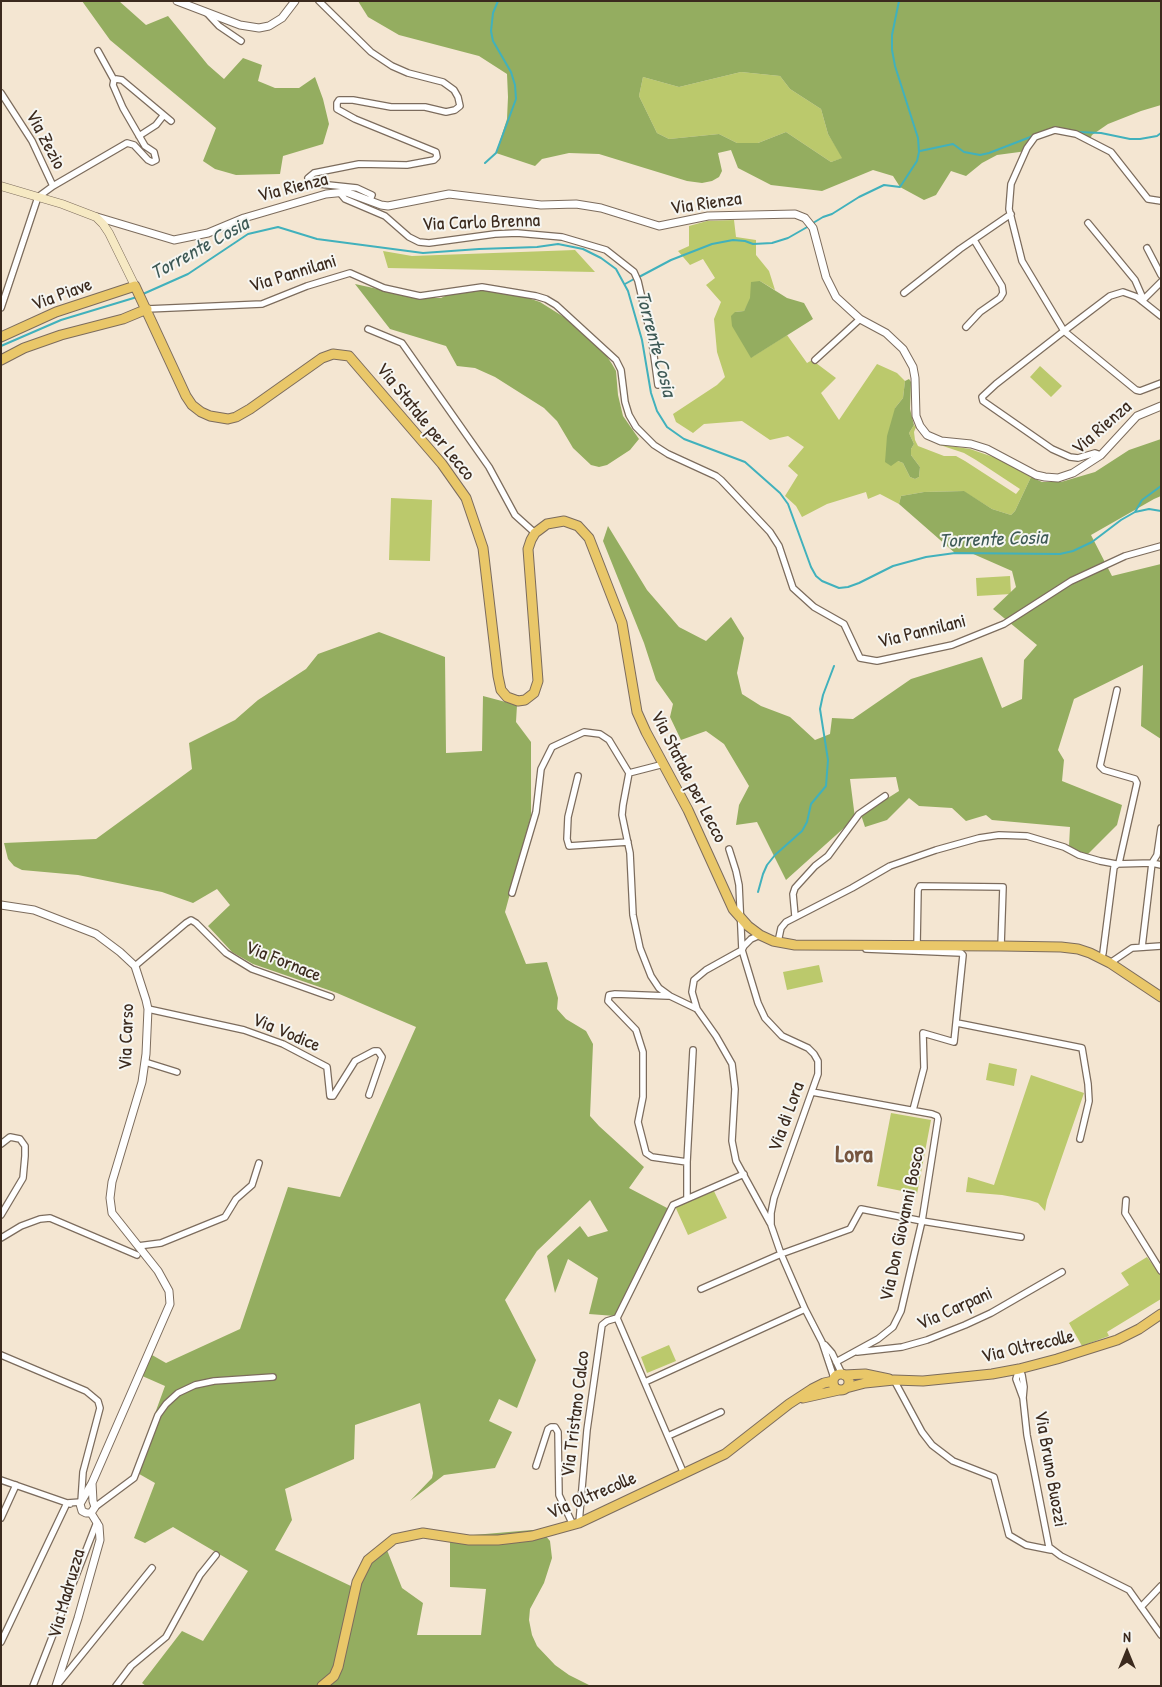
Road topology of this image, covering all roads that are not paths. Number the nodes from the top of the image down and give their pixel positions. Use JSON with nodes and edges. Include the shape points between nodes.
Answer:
{"nodes":[{"id":1,"x":177,"y":1,"type":"edge"},
{"id":2,"x":295,"y":1,"type":"edge"},
{"id":3,"x":319,"y":1,"type":"edge"},
{"id":4,"x":206,"y":12,"type":"junction"},
{"id":5,"x":240,"y":41,"type":"dead end"},
{"id":6,"x":98,"y":51,"type":"dead end"},
{"id":7,"x":114,"y":80,"type":"junction"},
{"id":8,"x":1,"y":93,"type":"edge"},
{"id":9,"x":163,"y":116,"type":"junction"},
{"id":10,"x":170,"y":121,"type":"dead end"},
{"id":11,"x":139,"y":136,"type":"junction"},
{"id":12,"x":1,"y":186,"type":"edge"},
{"id":13,"x":53,"y":186,"type":"junction"},
{"id":14,"x":340,"y":193,"type":"junction"},
{"id":15,"x":38,"y":197,"type":"junction"},
{"id":16,"x":370,"y":200,"type":"junction"},
{"id":17,"x":1161,"y":201,"type":"edge"},
{"id":18,"x":1011,"y":214,"type":"junction"},
{"id":19,"x":96,"y":217,"type":"junction"},
{"id":20,"x":1088,"y":223,"type":"dead end"},
{"id":21,"x":974,"y":240,"type":"junction"},
{"id":22,"x":1147,"y":248,"type":"dead end"},
{"id":23,"x":1161,"y":275,"type":"edge"},
{"id":24,"x":1161,"y":282,"type":"edge"},
{"id":25,"x":136,"y":288,"type":"junction"},
{"id":26,"x":904,"y":293,"type":"dead end"},
{"id":27,"x":1142,"y":301,"type":"junction"},
{"id":28,"x":145,"y":306,"type":"junction"},
{"id":29,"x":1,"y":308,"type":"edge"},
{"id":30,"x":1161,"y":316,"type":"edge"},
{"id":31,"x":860,"y":319,"type":"junction"},
{"id":32,"x":648,"y":324,"type":"tunnel mouth"},
{"id":33,"x":966,"y":327,"type":"dead end"},
{"id":34,"x":368,"y":329,"type":"dead end"},
{"id":35,"x":1064,"y":330,"type":"junction"},
{"id":36,"x":1,"y":331,"type":"edge"},
{"id":37,"x":13,"y":332,"type":"junction"},
{"id":38,"x":1,"y":337,"type":"edge"},
{"id":39,"x":652,"y":342,"type":"tunnel mouth"},
{"id":40,"x":1,"y":360,"type":"edge"},
{"id":41,"x":814,"y":360,"type":"dead end"},
{"id":42,"x":1161,"y":383,"type":"edge"},
{"id":43,"x":658,"y":385,"type":"dead end"},
{"id":44,"x":1161,"y":406,"type":"edge"},
{"id":45,"x":1101,"y":455,"type":"junction"},
{"id":46,"x":536,"y":532,"type":"junction"},
{"id":47,"x":1161,"y":546,"type":"edge"},
{"id":48,"x":1117,"y":690,"type":"dead end"},
{"id":49,"x":664,"y":764,"type":"junction"},
{"id":50,"x":629,"y":773,"type":"junction"},
{"id":51,"x":578,"y":776,"type":"dead end"},
{"id":52,"x":886,"y":796,"type":"dead end"},
{"id":53,"x":1161,"y":828,"type":"edge"},
{"id":54,"x":628,"y":842,"type":"junction"},
{"id":55,"x":729,"y":849,"type":"dead end"},
{"id":56,"x":1120,"y":863,"type":"junction"},
{"id":57,"x":1152,"y":863,"type":"junction"},
{"id":58,"x":1161,"y":865,"type":"edge"},
{"id":59,"x":512,"y":892,"type":"dead end"},
{"id":60,"x":1,"y":905,"type":"edge"},
{"id":61,"x":795,"y":916,"type":"junction"},
{"id":62,"x":740,"y":919,"type":"junction"},
{"id":63,"x":760,"y":936,"type":"junction"},
{"id":64,"x":778,"y":942,"type":"junction"},
{"id":65,"x":847,"y":944,"type":"junction"},
{"id":66,"x":917,"y":945,"type":"junction"},
{"id":67,"x":1001,"y":946,"type":"junction"},
{"id":68,"x":1161,"y":946,"type":"edge"},
{"id":69,"x":1142,"y":947,"type":"junction"},
{"id":70,"x":742,"y":950,"type":"junction"},
{"id":71,"x":1101,"y":958,"type":"junction"},
{"id":72,"x":1110,"y":963,"type":"junction"},
{"id":73,"x":135,"y":966,"type":"junction"},
{"id":74,"x":670,"y":996,"type":"junction"},
{"id":75,"x":1161,"y":997,"type":"edge"},
{"id":76,"x":331,"y":998,"type":"dead end"},
{"id":77,"x":148,"y":1009,"type":"junction"},
{"id":78,"x":696,"y":1009,"type":"junction"},
{"id":79,"x":957,"y":1023,"type":"junction"},
{"id":80,"x":693,"y":1050,"type":"dead end"},
{"id":81,"x":145,"y":1062,"type":"junction"},
{"id":82,"x":177,"y":1072,"type":"dead end"},
{"id":83,"x":812,"y":1092,"type":"junction"},
{"id":84,"x":369,"y":1094,"type":"dead end"},
{"id":85,"x":913,"y":1110,"type":"junction"},
{"id":86,"x":1080,"y":1139,"type":"dead end"},
{"id":87,"x":1,"y":1144,"type":"edge"},
{"id":88,"x":687,"y":1162,"type":"junction"},
{"id":89,"x":259,"y":1163,"type":"dead end"},
{"id":90,"x":744,"y":1174,"type":"junction"},
{"id":91,"x":687,"y":1198,"type":"junction"},
{"id":92,"x":1126,"y":1200,"type":"dead end"},
{"id":93,"x":1,"y":1215,"type":"edge"},
{"id":94,"x":922,"y":1221,"type":"junction"},
{"id":95,"x":771,"y":1224,"type":"junction"},
{"id":96,"x":1021,"y":1237,"type":"dead end"},
{"id":97,"x":1,"y":1238,"type":"edge"},
{"id":98,"x":138,"y":1246,"type":"junction"},
{"id":99,"x":782,"y":1254,"type":"junction"},
{"id":100,"x":137,"y":1255,"type":"dead end"},
{"id":101,"x":1161,"y":1271,"type":"edge"},
{"id":102,"x":1062,"y":1272,"type":"dead end"},
{"id":103,"x":701,"y":1289,"type":"dead end"},
{"id":104,"x":806,"y":1309,"type":"junction"},
{"id":105,"x":1161,"y":1314,"type":"edge"},
{"id":106,"x":617,"y":1318,"type":"junction"},
{"id":107,"x":822,"y":1342,"type":"junction"},
{"id":108,"x":854,"y":1352,"type":"junction"},
{"id":109,"x":1,"y":1355,"type":"edge"},
{"id":110,"x":836,"y":1362,"type":"junction"},
{"id":111,"x":1019,"y":1369,"type":"junction"},
{"id":112,"x":273,"y":1377,"type":"dead end"},
{"id":113,"x":838,"y":1377,"type":"junction"},
{"id":114,"x":894,"y":1380,"type":"junction"},
{"id":115,"x":645,"y":1382,"type":"junction"},
{"id":116,"x":843,"y":1389,"type":"junction"},
{"id":117,"x":797,"y":1399,"type":"junction"},
{"id":118,"x":722,"y":1412,"type":"dead end"},
{"id":119,"x":668,"y":1436,"type":"junction"},
{"id":120,"x":536,"y":1466,"type":"dead end"},
{"id":121,"x":684,"y":1474,"type":"junction"},
{"id":122,"x":1,"y":1480,"type":"edge"},
{"id":123,"x":92,"y":1483,"type":"junction"},
{"id":124,"x":16,"y":1485,"type":"junction"},
{"id":125,"x":81,"y":1502,"type":"junction"},
{"id":126,"x":67,"y":1503,"type":"junction"},
{"id":127,"x":93,"y":1507,"type":"junction"},
{"id":128,"x":1,"y":1518,"type":"edge"},
{"id":129,"x":97,"y":1522,"type":"junction"},
{"id":130,"x":576,"y":1524,"type":"junction"},
{"id":131,"x":1052,"y":1550,"type":"junction"},
{"id":132,"x":216,"y":1556,"type":"dead end"},
{"id":133,"x":152,"y":1568,"type":"dead end"},
{"id":134,"x":1161,"y":1586,"type":"edge"},
{"id":135,"x":1141,"y":1607,"type":"junction"},
{"id":136,"x":1161,"y":1635,"type":"edge"},
{"id":137,"x":1,"y":1642,"type":"edge"},
{"id":138,"x":33,"y":1686,"type":"edge"},
{"id":139,"x":57,"y":1686,"type":"edge"},
{"id":140,"x":116,"y":1686,"type":"edge"},
{"id":141,"x":322,"y":1686,"type":"edge"}],
"edges":[{"from":1,"to":4,"type":"street"},
{"from":2,"to":4,"type":"street","via":[[282,18],[259,28],[240,25]]},
{"from":3,"to":16,"type":"street","via":[[371,52],[408,73],[444,82],[458,97],[460,106],[446,112],[353,100],[336,103],[337,109],[355,119],[436,152],[434,160],[407,165],[359,164],[314,173],[308,178],[319,184],[357,188],[372,195]]},
{"from":4,"to":5,"type":"street"},
{"from":6,"to":7,"type":"street"},
{"from":7,"to":9,"type":"street","via":[[122,80]]},
{"from":7,"to":11,"type":"street","via":[[113,85]]},
{"from":8,"to":13,"type":"street","name":"Via Zezio","via":[[32,140]]},
{"from":9,"to":10,"type":"street"},
{"from":9,"to":11,"type":"street"},
{"from":11,"to":13,"type":"street","via":[[156,155],[155,162],[127,143]]},
{"from":12,"to":15,"type":"main road"},
{"from":13,"to":15,"type":"street","name":"Via Zezio"},
{"from":14,"to":16,"type":"street","name":"Via Rienza"},
{"from":14,"to":19,"type":"street","name":"Via Rienza","via":[[326,194],[244,218],[208,233],[174,240]]},
{"from":14,"to":32,"type":"street","name":"Via Carlo Brenna","via":[[345,199],[385,216],[419,242],[502,233],[562,237],[606,250],[634,272]]},
{"from":15,"to":19,"type":"main road"},
{"from":15,"to":29,"type":"street"},
{"from":16,"to":31,"type":"street","name":"Via Rienza","via":[[388,206],[449,194],[541,205],[576,204],[602,208],[659,226],[708,216],[788,213],[810,223],[826,277],[836,297]]},
{"from":17,"to":18,"type":"street","via":[[1148,199],[1112,152],[1076,134],[1055,130],[1035,137],[1027,148],[1010,184]]},
{"from":18,"to":21,"type":"street"},
{"from":18,"to":35,"type":"street","via":[[1022,261]]},
{"from":19,"to":25,"type":"main road","via":[[109,234]]},
{"from":20,"to":27,"type":"street","via":[[1135,280]]},
{"from":21,"to":26,"type":"street"},
{"from":21,"to":33,"type":"street","via":[[1003,293]]},
{"from":22,"to":23,"type":"street"},
{"from":24,"to":27,"type":"street"},
{"from":25,"to":28,"type":"main road","name":"Via Statale per Lecco"},
{"from":25,"to":37,"type":"main road","name":"Via Piave","via":[[56,312]]},
{"from":27,"to":30,"type":"street"},
{"from":27,"to":35,"type":"street","via":[[1123,292],[1110,296]]},
{"from":28,"to":40,"type":"main road","via":[[123,318],[61,335]]},
{"from":28,"to":46,"type":"main road","name":"Via Statale per Lecco","via":[[186,396],[201,412],[219,418],[236,417],[250,410],[328,355],[345,354],[353,359],[442,464],[466,498],[483,548],[499,683],[507,697],[518,701],[529,698],[538,681],[528,549]]},
{"from":28,"to":47,"type":"street","name":"Via Pannilani","via":[[262,304],[350,272],[384,288],[420,296],[482,287],[546,299],[616,360],[622,370],[625,402],[636,427],[668,454],[721,480],[775,539],[793,588],[814,607],[844,624],[860,658],[877,661],[952,645],[1004,624],[1071,580],[1125,556]]},
{"from":31,"to":41,"type":"street"},
{"from":31,"to":45,"type":"street","name":"Via Rienza","via":[[886,333],[908,357],[915,378],[916,416],[927,435],[941,441],[987,449],[1045,478],[1058,478],[1074,472]]},
{"from":34,"to":46,"type":"street","via":[[402,343],[489,467],[514,515]]},
{"from":35,"to":42,"type":"street","via":[[1136,390]]},
{"from":35,"to":45,"type":"street","via":[[996,384],[982,397],[983,401],[1052,449],[1078,458],[1095,453]]},
{"from":36,"to":37,"type":"street"},
{"from":37,"to":38,"type":"main road","name":"Via Piave"},
{"from":39,"to":43,"type":"street"},
{"from":44,"to":45,"type":"street","name":"Via Rienza","via":[[1137,416]]},
{"from":46,"to":49,"type":"main road","name":"Via Statale per Lecco","via":[[547,524],[564,521],[578,526],[589,538],[622,623],[637,712]]},
{"from":48,"to":56,"type":"street","via":[[1100,766],[1135,779],[1137,783]]},
{"from":49,"to":50,"type":"street"},
{"from":49,"to":62,"type":"main road","name":"Via Statale per Lecco"},
{"from":50,"to":54,"type":"street","via":[[622,815]]},
{"from":50,"to":59,"type":"street","via":[[609,740],[596,732],[584,732],[552,747],[541,769],[536,812]]},
{"from":51,"to":54,"type":"street","via":[[568,817],[569,846]]},
{"from":52,"to":61,"type":"street","via":[[859,814],[828,856],[794,888]]},
{"from":53,"to":57,"type":"street","via":[[1157,855]]},
{"from":54,"to":74,"type":"street","via":[[633,915],[640,948],[650,976]]},
{"from":55,"to":62,"type":"street","name":"Via di Lora","via":[[739,885]]},
{"from":56,"to":57,"type":"street"},
{"from":56,"to":61,"type":"street","via":[[1079,855],[1026,836],[986,837],[900,861]]},
{"from":56,"to":71,"type":"street","via":[[1114,867]]},
{"from":57,"to":58,"type":"street"},
{"from":57,"to":69,"type":"street"},
{"from":60,"to":73,"type":"street","via":[[34,910],[96,934]]},
{"from":61,"to":64,"type":"street","via":[[781,928]]},
{"from":62,"to":63,"type":"main road","name":"Via Statale per Lecco"},
{"from":62,"to":70,"type":"street","name":"Via di Lora"},
{"from":63,"to":64,"type":"main road","name":"Via Statale per Lecco"},
{"from":63,"to":70,"type":"street","via":[[751,939]]},
{"from":64,"to":65,"type":"main road","name":"Via Statale per Lecco","via":[[795,945]]},
{"from":65,"to":66,"type":"main road","name":"Via Statale per Lecco"},
{"from":65,"to":79,"type":"street","via":[[849,949],[963,954]]},
{"from":66,"to":67,"type":"main road","name":"Via Statale per Lecco"},
{"from":66,"to":67,"type":"street","via":[[920,886],[1002,888]]},
{"from":67,"to":71,"type":"main road","name":"Via Statale per Lecco","via":[[1078,949]]},
{"from":68,"to":69,"type":"street"},
{"from":69,"to":72,"type":"street","via":[[1132,948]]},
{"from":70,"to":78,"type":"street","via":[[694,980],[692,992]]},
{"from":70,"to":83,"type":"street","name":"Via di Lora","via":[[765,1018],[782,1036],[808,1048],[818,1061]]},
{"from":71,"to":72,"type":"main road","name":"Via Statale per Lecco"},
{"from":72,"to":75,"type":"main road","name":"Via Statale per Lecco"},
{"from":73,"to":76,"type":"street","name":"Via Fornace","via":[[191,920],[226,954],[252,969]]},
{"from":73,"to":77,"type":"street","name":"Via Carso"},
{"from":74,"to":78,"type":"street"},
{"from":74,"to":88,"type":"street","via":[[615,994],[608,1000],[639,1035],[643,1052],[643,1097],[638,1122],[646,1153],[652,1157]]},
{"from":77,"to":81,"type":"street","name":"Via Carso"},
{"from":77,"to":84,"type":"street","name":"Via Vodice","via":[[244,1030],[283,1044],[327,1067],[330,1096],[355,1061],[378,1051],[382,1057]]},
{"from":78,"to":90,"type":"street","via":[[732,1064],[732,1141],[736,1161]]},
{"from":79,"to":85,"type":"street","via":[[954,1042],[923,1033],[924,1068]]},
{"from":79,"to":86,"type":"street","via":[[1082,1048],[1089,1101]]},
{"from":80,"to":88,"type":"street"},
{"from":81,"to":82,"type":"street"},
{"from":81,"to":98,"type":"street","name":"Via Carso","via":[[110,1198],[112,1213]]},
{"from":83,"to":85,"type":"street"},
{"from":83,"to":95,"type":"street","name":"Via di Lora","via":[[774,1198]]},
{"from":85,"to":94,"type":"street","name":"Via Don Giovanni Bosco","via":[[932,1114],[938,1119]]},
{"from":87,"to":93,"type":"street","via":[[10,1137],[20,1139],[25,1146],[25,1156],[24,1178]]},
{"from":88,"to":91,"type":"street"},
{"from":89,"to":98,"type":"street","via":[[252,1185],[236,1199],[224,1217],[161,1243]]},
{"from":90,"to":91,"type":"street"},
{"from":90,"to":95,"type":"street"},
{"from":91,"to":106,"type":"street","via":[[673,1205]]},
{"from":92,"to":101,"type":"street","via":[[1125,1213]]},
{"from":94,"to":96,"type":"street"},
{"from":94,"to":99,"type":"street","via":[[861,1208],[850,1230]]},
{"from":94,"to":108,"type":"street","name":"Via Don Giovanni Bosco","via":[[901,1311],[893,1326]]},
{"from":95,"to":99,"type":"street","name":"Via di Lora"},
{"from":97,"to":100,"type":"street","via":[[21,1226],[50,1218]]},
{"from":98,"to":123,"type":"street","name":"Via Carso","via":[[158,1271],[169,1291],[170,1304]]},
{"from":99,"to":103,"type":"street"},
{"from":99,"to":104,"type":"street","name":"Via di Lora"},
{"from":102,"to":108,"type":"street","name":"Via Carpani","via":[[991,1313],[935,1337],[902,1347]]},
{"from":104,"to":107,"type":"street","name":"Via di Lora"},
{"from":104,"to":115,"type":"street"},
{"from":105,"to":111,"type":"main road","name":"Via Oltrecolle","via":[[1118,1340]]},
{"from":106,"to":115,"type":"street"},
{"from":106,"to":130,"type":"street","name":"Via Tristano Calco","via":[[602,1326]]},
{"from":107,"to":110,"type":"street","name":"Via di Lora"},
{"from":107,"to":113,"type":"street","name":"Via di Lora"},
{"from":108,"to":110,"type":"street","name":"Via Don Giovanni Bosco"},
{"from":109,"to":125,"type":"street","via":[[86,1391],[98,1401],[100,1408],[83,1472]]},
{"from":110,"to":113,"type":"street","name":"Via di Lora"},
{"from":111,"to":114,"type":"main road","name":"Via Oltrecolle","via":[[923,1381]]},
{"from":111,"to":131,"type":"street","name":"Via Bruno Buozzi","via":[[1016,1379],[1023,1398],[1047,1543]]},
{"from":112,"to":127,"type":"street","via":[[214,1381],[178,1393],[158,1415],[134,1478]]},
{"from":113,"to":114,"type":"main road","name":"Via Oltrecolle","via":[[878,1375]]},
{"from":113,"to":116,"type":"main road","via":[[834,1386]]},
{"from":113,"to":116,"type":"main road","via":[[849,1381]]},
{"from":113,"to":117,"type":"main road","name":"Via Oltrecolle"},
{"from":114,"to":116,"type":"main road","name":"Via Oltrecolle"},
{"from":114,"to":131,"type":"street","via":[[932,1445],[954,1461],[994,1477],[1009,1535],[1026,1545]]},
{"from":115,"to":119,"type":"street"},
{"from":116,"to":117,"type":"main road","name":"Via Oltrecolle"},
{"from":117,"to":121,"type":"main road","name":"Via Oltrecolle","via":[[725,1454]]},
{"from":118,"to":119,"type":"street"},
{"from":119,"to":121,"type":"street"},
{"from":120,"to":130,"type":"street","via":[[548,1429],[555,1427],[558,1432],[559,1495]]},
{"from":121,"to":130,"type":"main road","name":"Via Oltrecolle"},
{"from":122,"to":124,"type":"street"},
{"from":123,"to":125,"type":"street","name":"Via Carso"},
{"from":123,"to":127,"type":"street","name":"Via Carso"},
{"from":124,"to":126,"type":"street"},
{"from":124,"to":128,"type":"street"},
{"from":125,"to":126,"type":"street"},
{"from":125,"to":127,"type":"street","via":[[90,1499]]},
{"from":125,"to":127,"type":"street","via":[[84,1513]]},
{"from":126,"to":137,"type":"street"},
{"from":127,"to":129,"type":"street","name":"Via Madruzza"},
{"from":129,"to":138,"type":"street"},
{"from":129,"to":139,"type":"street","name":"Via Madruzza","via":[[100,1540]]},
{"from":130,"to":141,"type":"main road","name":"Via Oltrecolle","via":[[532,1536],[498,1540],[469,1540],[423,1533],[394,1539],[368,1560],[360,1574],[338,1667],[334,1676]]},
{"from":131,"to":135,"type":"street","name":"Via Bruno Buozzi","via":[[1126,1588]]},
{"from":132,"to":140,"type":"street","via":[[200,1575],[166,1637],[131,1666]]},
{"from":133,"to":139,"type":"street"},
{"from":134,"to":135,"type":"street"},
{"from":135,"to":136,"type":"street"}]}
